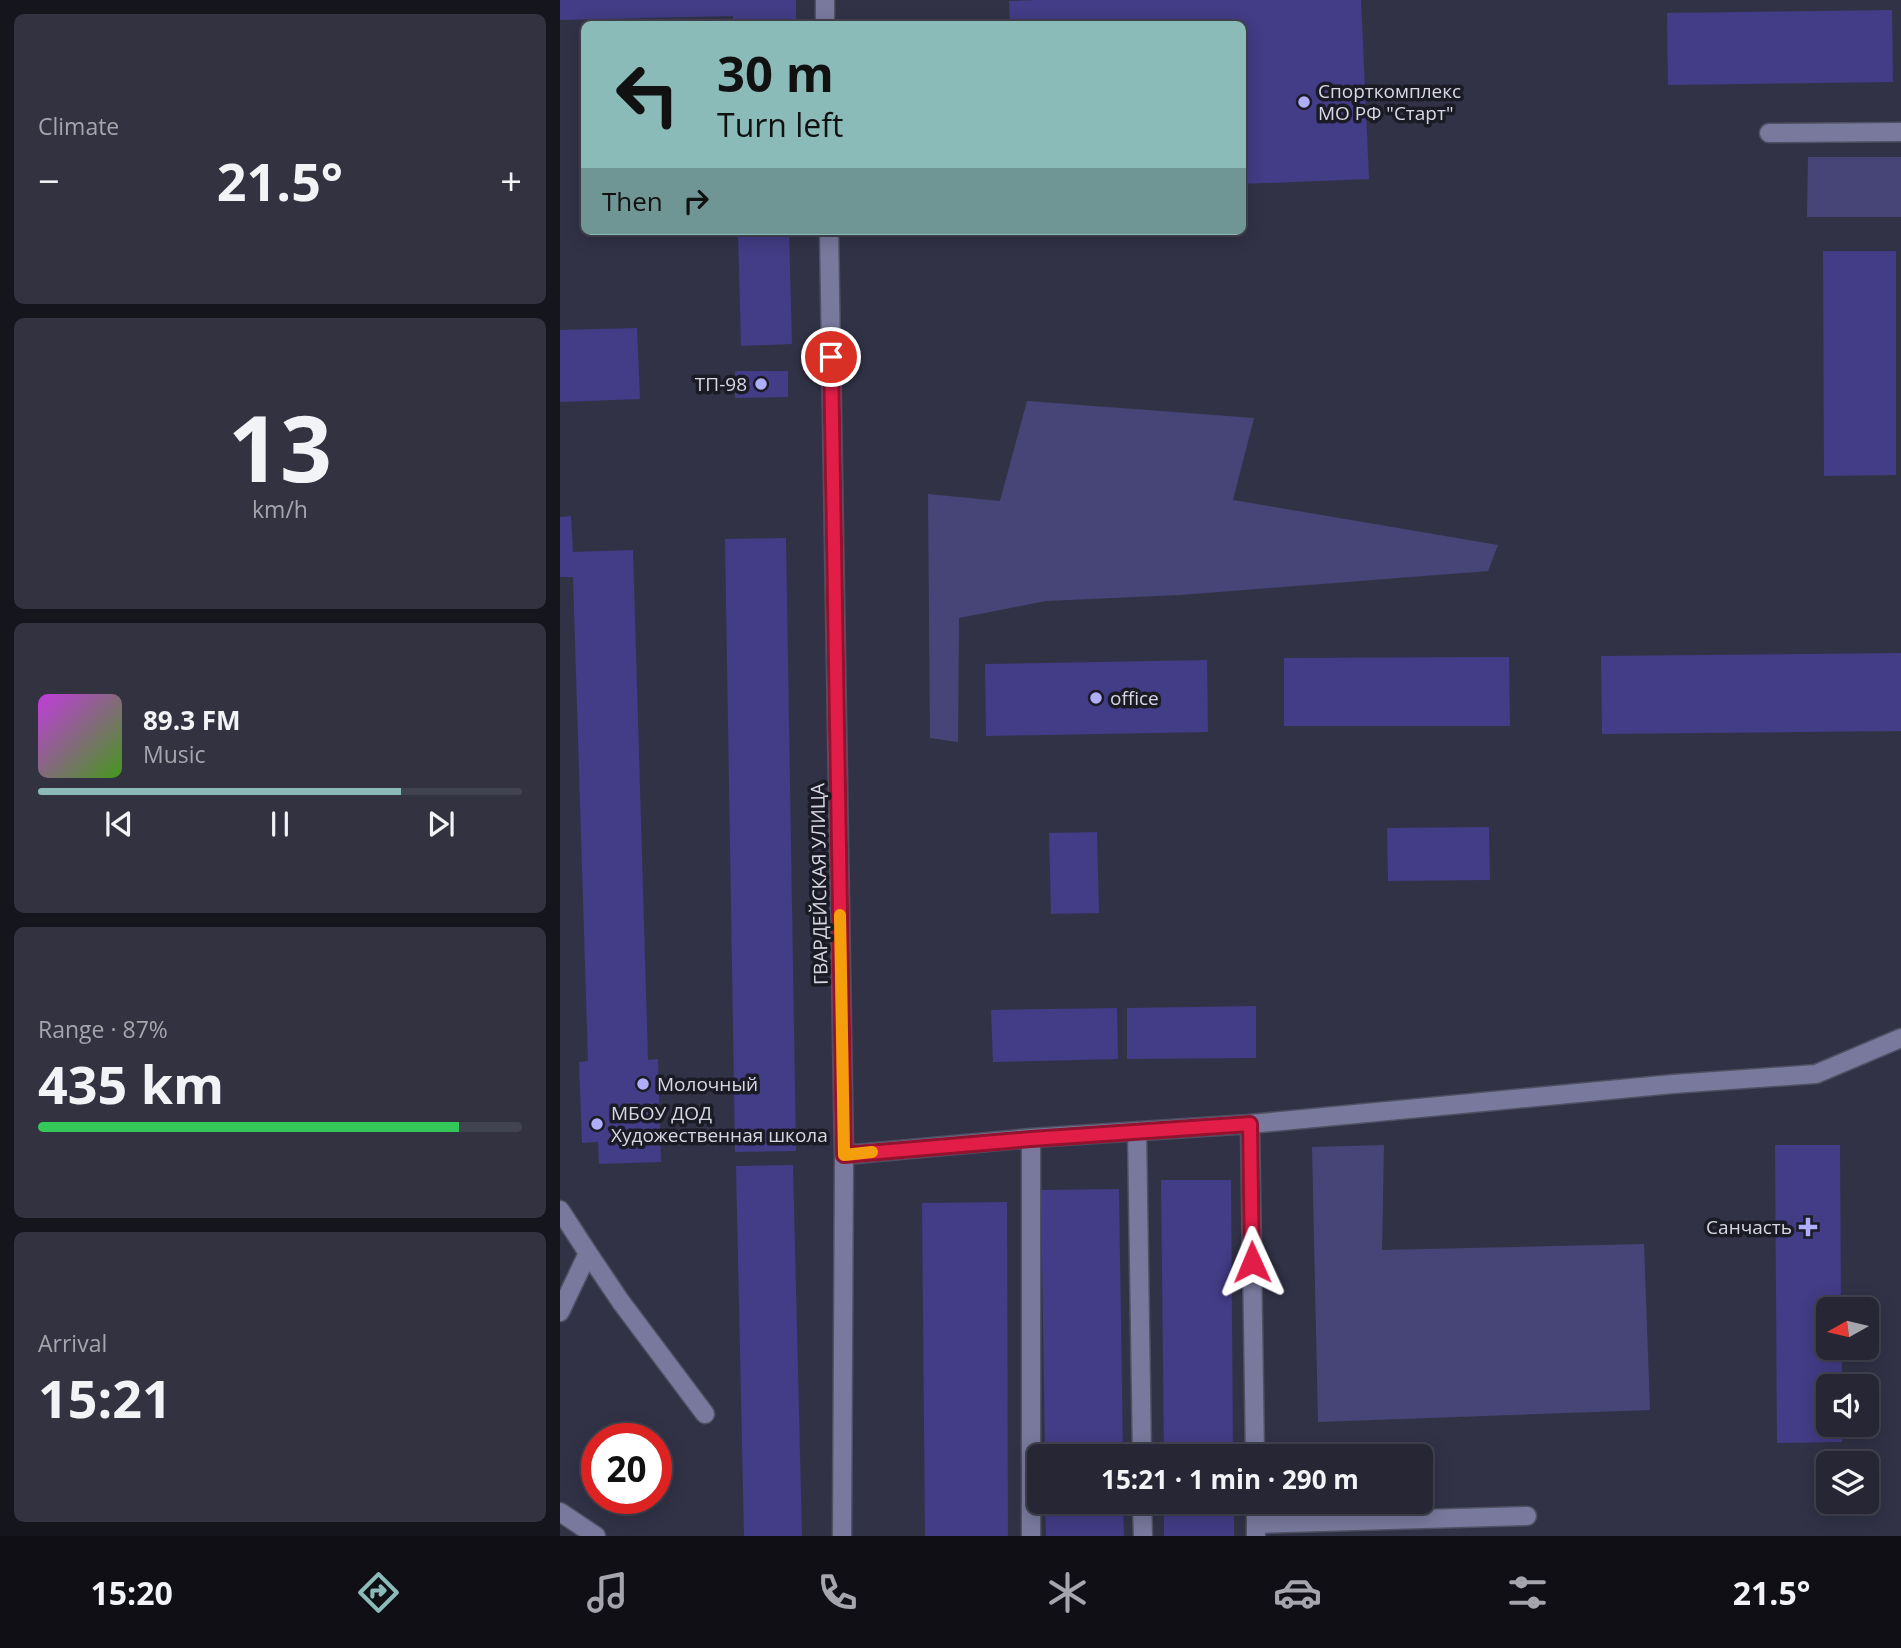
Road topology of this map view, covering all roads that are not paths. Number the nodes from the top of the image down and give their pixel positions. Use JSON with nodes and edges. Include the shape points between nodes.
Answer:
{"nodes":[{"id":1,"x":825,"y":0,"type":"edge"},
{"id":2,"x":825,"y":21,"type":"edge"},
{"id":3,"x":1901,"y":132,"type":"edge"},
{"id":4,"x":1769,"y":133,"type":"dead end"},
{"id":5,"x":829,"y":235,"type":"edge"},
{"id":6,"x":1901,"y":1038,"type":"edge"},
{"id":7,"x":1250,"y":1124,"type":"junction"},
{"id":8,"x":1137,"y":1131,"type":"junction"},
{"id":9,"x":1031,"y":1139,"type":"junction"},
{"id":10,"x":844,"y":1155,"type":"junction"},
{"id":11,"x":560,"y":1210,"type":"edge"},
{"id":12,"x":588,"y":1253,"type":"junction"},
{"id":13,"x":560,"y":1312,"type":"edge"},
{"id":14,"x":705,"y":1414,"type":"dead end"},
{"id":15,"x":1142,"y":1444,"type":"edge"},
{"id":16,"x":1255,"y":1444,"type":"edge"},
{"id":17,"x":560,"y":1512,"type":"edge"},
{"id":18,"x":1142,"y":1514,"type":"edge"},
{"id":19,"x":1527,"y":1516,"type":"dead end"},
{"id":20,"x":1256,"y":1530,"type":"edge"},
{"id":21,"x":596,"y":1536,"type":"edge"},
{"id":22,"x":842,"y":1536,"type":"edge"},
{"id":23,"x":1031,"y":1536,"type":"edge"},
{"id":24,"x":1143,"y":1536,"type":"edge"}],
"edges":[{"from":1,"to":2,"type":"street"},
{"from":3,"to":4,"type":"street"},
{"from":5,"to":10,"type":"street","name":"ГВАРДЕЙСКАЯ УЛИЦА"},
{"from":6,"to":7,"type":"street","via":[[1816,1074]]},
{"from":7,"to":8,"type":"street"},
{"from":7,"to":16,"type":"street"},
{"from":8,"to":9,"type":"street"},
{"from":8,"to":15,"type":"street"},
{"from":9,"to":10,"type":"street"},
{"from":9,"to":23,"type":"street"},
{"from":10,"to":22,"type":"street","name":"ГВАРДЕЙСКАЯ УЛИЦА"},
{"from":11,"to":12,"type":"street"},
{"from":12,"to":13,"type":"street"},
{"from":12,"to":14,"type":"street"},
{"from":17,"to":21,"type":"street"},
{"from":18,"to":24,"type":"street"},
{"from":19,"to":20,"type":"street"}]}
